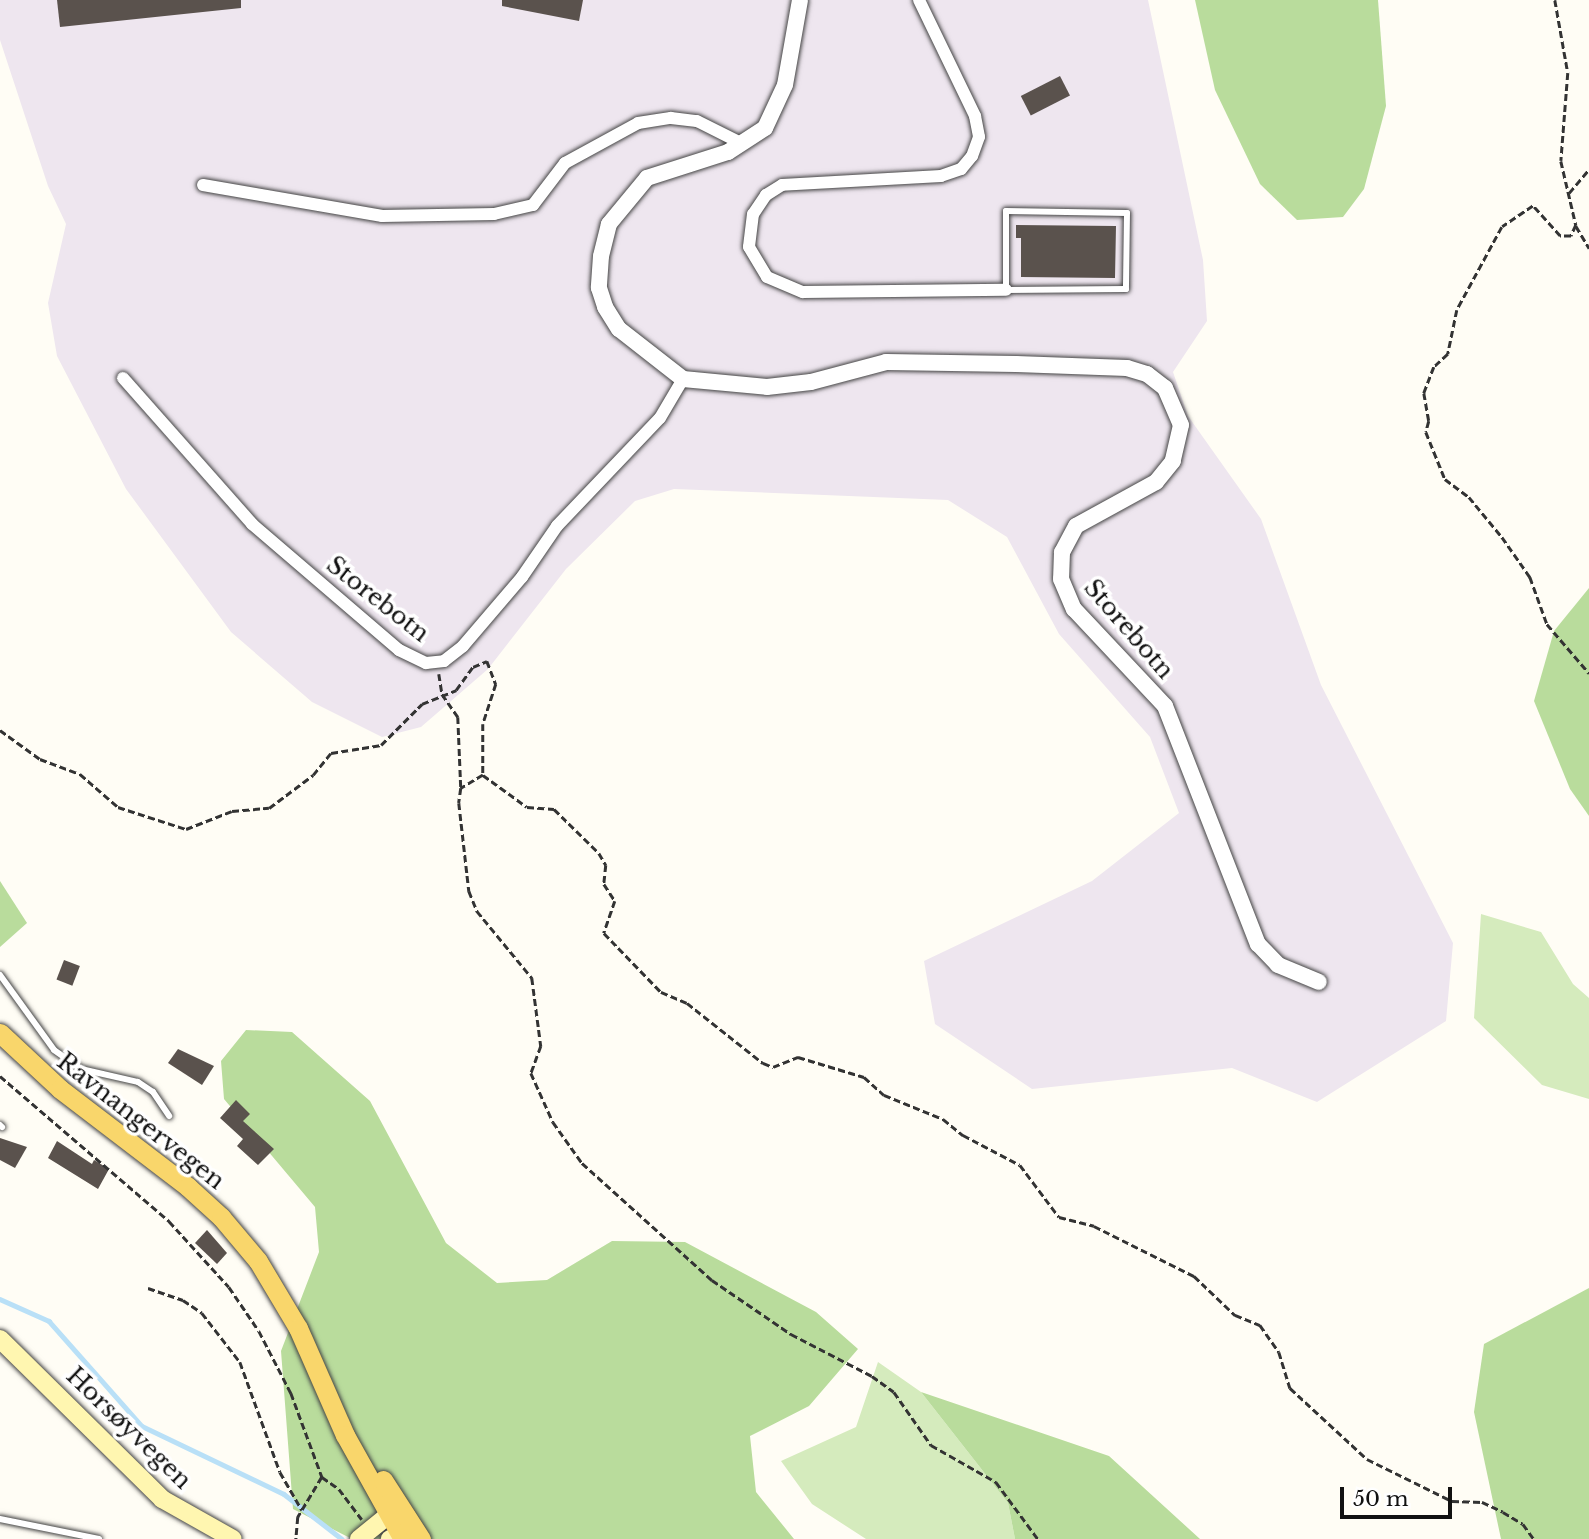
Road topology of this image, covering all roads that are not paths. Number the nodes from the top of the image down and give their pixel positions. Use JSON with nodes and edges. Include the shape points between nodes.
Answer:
{"nodes":[{"id":1,"x":800,"y":0,"type":"edge"},
{"id":2,"x":919,"y":0,"type":"edge"},
{"id":3,"x":743,"y":144,"type":"junction"},
{"id":4,"x":203,"y":185,"type":"dead end"},
{"id":5,"x":1006,"y":290,"type":"junction"},
{"id":6,"x":123,"y":378,"type":"dead end"},
{"id":7,"x":683,"y":379,"type":"junction"},
{"id":8,"x":0,"y":975,"type":"edge"},
{"id":9,"x":1319,"y":982,"type":"dead end"},
{"id":10,"x":0,"y":1033,"type":"edge"},
{"id":11,"x":169,"y":1116,"type":"dead end"},
{"id":12,"x":0,"y":1339,"type":"edge"},
{"id":13,"x":0,"y":1519,"type":"edge"},
{"id":14,"x":398,"y":1529,"type":"edge"},
{"id":15,"x":361,"y":1530,"type":"edge"},
{"id":16,"x":99,"y":1539,"type":"edge"},
{"id":17,"x":233,"y":1539,"type":"edge"},
{"id":18,"x":421,"y":1539,"type":"edge"}],
"edges":[{"from":1,"to":3,"type":"street","via":[[785,85],[775,111],[765,128]]},
{"from":2,"to":5,"type":"street","via":[[975,116],[979,137],[972,156],[961,169],[941,176],[782,185],[766,195],[753,214],[748,236],[751,255],[772,281],[803,292]]},
{"from":3,"to":4,"type":"street","via":[[697,121],[671,118],[638,123],[565,163],[533,205],[494,215],[382,216]]},
{"from":3,"to":7,"type":"street","via":[[647,178],[609,224],[599,288],[605,307],[619,329]]},
{"from":5,"to":5,"type":"lane","via":[[1126,289],[1127,213],[1006,211]]},
{"from":6,"to":7,"type":"street","name":"Storebotn","via":[[253,524],[399,650],[417,662],[437,663],[451,656],[485,620],[557,526],[660,418]]},
{"from":7,"to":9,"type":"street","name":"Storebotn","via":[[767,387],[811,382],[886,362],[977,363],[1127,368],[1147,374],[1165,388],[1181,425],[1173,461],[1156,482],[1076,526],[1062,552],[1061,579],[1074,609],[1138,672],[1169,714],[1258,944],[1278,965]]},
{"from":8,"to":11,"type":"lane","name":"Ravnangervegen","via":[[54,1050],[81,1069],[138,1083],[153,1092]]},
{"from":10,"to":14,"type":"main road","name":"Ravnangervegen","via":[[60,1089],[169,1170],[221,1217],[272,1283]]},
{"from":12,"to":17,"type":"main road","name":"Horsøyvegen","via":[[154,1492],[195,1521]]},
{"from":13,"to":16,"type":"lane"},
{"from":14,"to":15,"type":"main road"},
{"from":14,"to":18,"type":"main road","name":"Ravnangervegen"}]}
